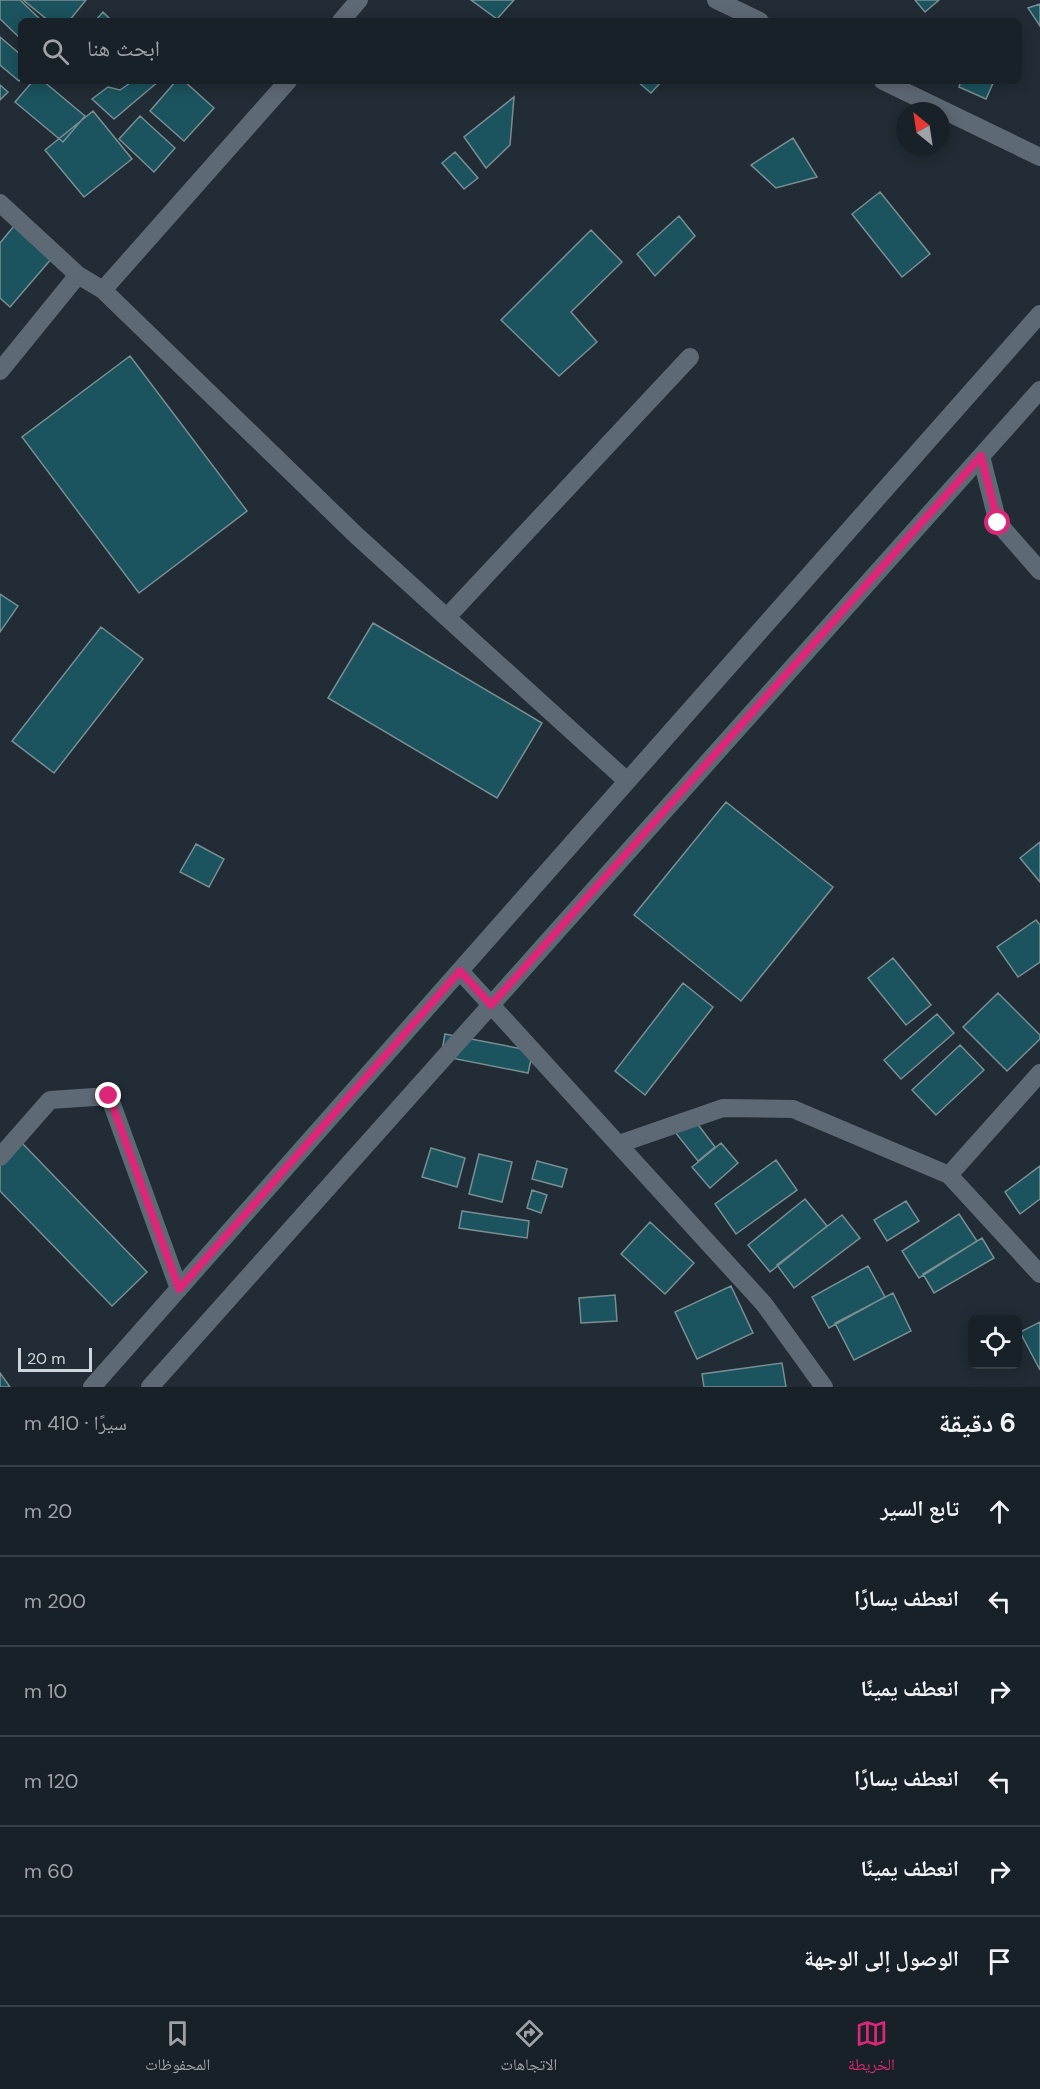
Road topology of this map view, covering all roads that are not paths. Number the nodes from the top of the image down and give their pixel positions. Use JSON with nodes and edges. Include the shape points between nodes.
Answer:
{"nodes":[{"id":1,"x":359,"y":0,"type":"edge"},
{"id":2,"x":716,"y":0,"type":"edge"},
{"id":3,"x":343,"y":18,"type":"edge"},
{"id":4,"x":754,"y":18,"type":"edge"},
{"id":5,"x":285,"y":84,"type":"edge"},
{"id":6,"x":889,"y":84,"type":"edge"},
{"id":7,"x":1040,"y":157,"type":"edge"},
{"id":8,"x":0,"y":203,"type":"edge"},
{"id":9,"x":78,"y":275,"type":"junction"},
{"id":10,"x":103,"y":290,"type":"junction"},
{"id":11,"x":1040,"y":314,"type":"edge"},
{"id":12,"x":690,"y":357,"type":"dead end"},
{"id":13,"x":0,"y":371,"type":"edge"},
{"id":14,"x":1040,"y":390,"type":"edge"},
{"id":15,"x":981,"y":456,"type":"junction"},
{"id":16,"x":1040,"y":571,"type":"edge"},
{"id":17,"x":447,"y":617,"type":"junction"},
{"id":18,"x":627,"y":781,"type":"junction"},
{"id":19,"x":460,"y":971,"type":"junction"},
{"id":20,"x":491,"y":1005,"type":"junction"},
{"id":21,"x":1040,"y":1073,"type":"edge"},
{"id":22,"x":619,"y":1144,"type":"junction"},
{"id":23,"x":0,"y":1157,"type":"edge"},
{"id":24,"x":949,"y":1175,"type":"junction"},
{"id":25,"x":1040,"y":1274,"type":"edge"},
{"id":26,"x":179,"y":1289,"type":"junction"},
{"id":27,"x":92,"y":1387,"type":"edge"},
{"id":28,"x":150,"y":1387,"type":"edge"},
{"id":29,"x":824,"y":1387,"type":"edge"}],
"edges":[{"from":1,"to":3,"type":"street"},
{"from":2,"to":4,"type":"street"},
{"from":5,"to":10,"type":"street"},
{"from":6,"to":7,"type":"street"},
{"from":8,"to":9,"type":"street"},
{"from":9,"to":10,"type":"street"},
{"from":9,"to":13,"type":"street"},
{"from":10,"to":17,"type":"street","via":[[357,536]]},
{"from":11,"to":18,"type":"street"},
{"from":12,"to":17,"type":"street"},
{"from":14,"to":15,"type":"street"},
{"from":15,"to":16,"type":"street","via":[[998,523]]},
{"from":15,"to":20,"type":"street"},
{"from":17,"to":18,"type":"street"},
{"from":18,"to":19,"type":"street"},
{"from":19,"to":20,"type":"street"},
{"from":19,"to":26,"type":"street"},
{"from":20,"to":22,"type":"street"},
{"from":20,"to":28,"type":"street"},
{"from":21,"to":24,"type":"street"},
{"from":22,"to":24,"type":"street","via":[[723,1108],[793,1109]]},
{"from":22,"to":29,"type":"street","via":[[764,1304]]},
{"from":23,"to":26,"type":"street","via":[[50,1100],[109,1096]]},
{"from":24,"to":25,"type":"street"},
{"from":26,"to":27,"type":"street"}]}
